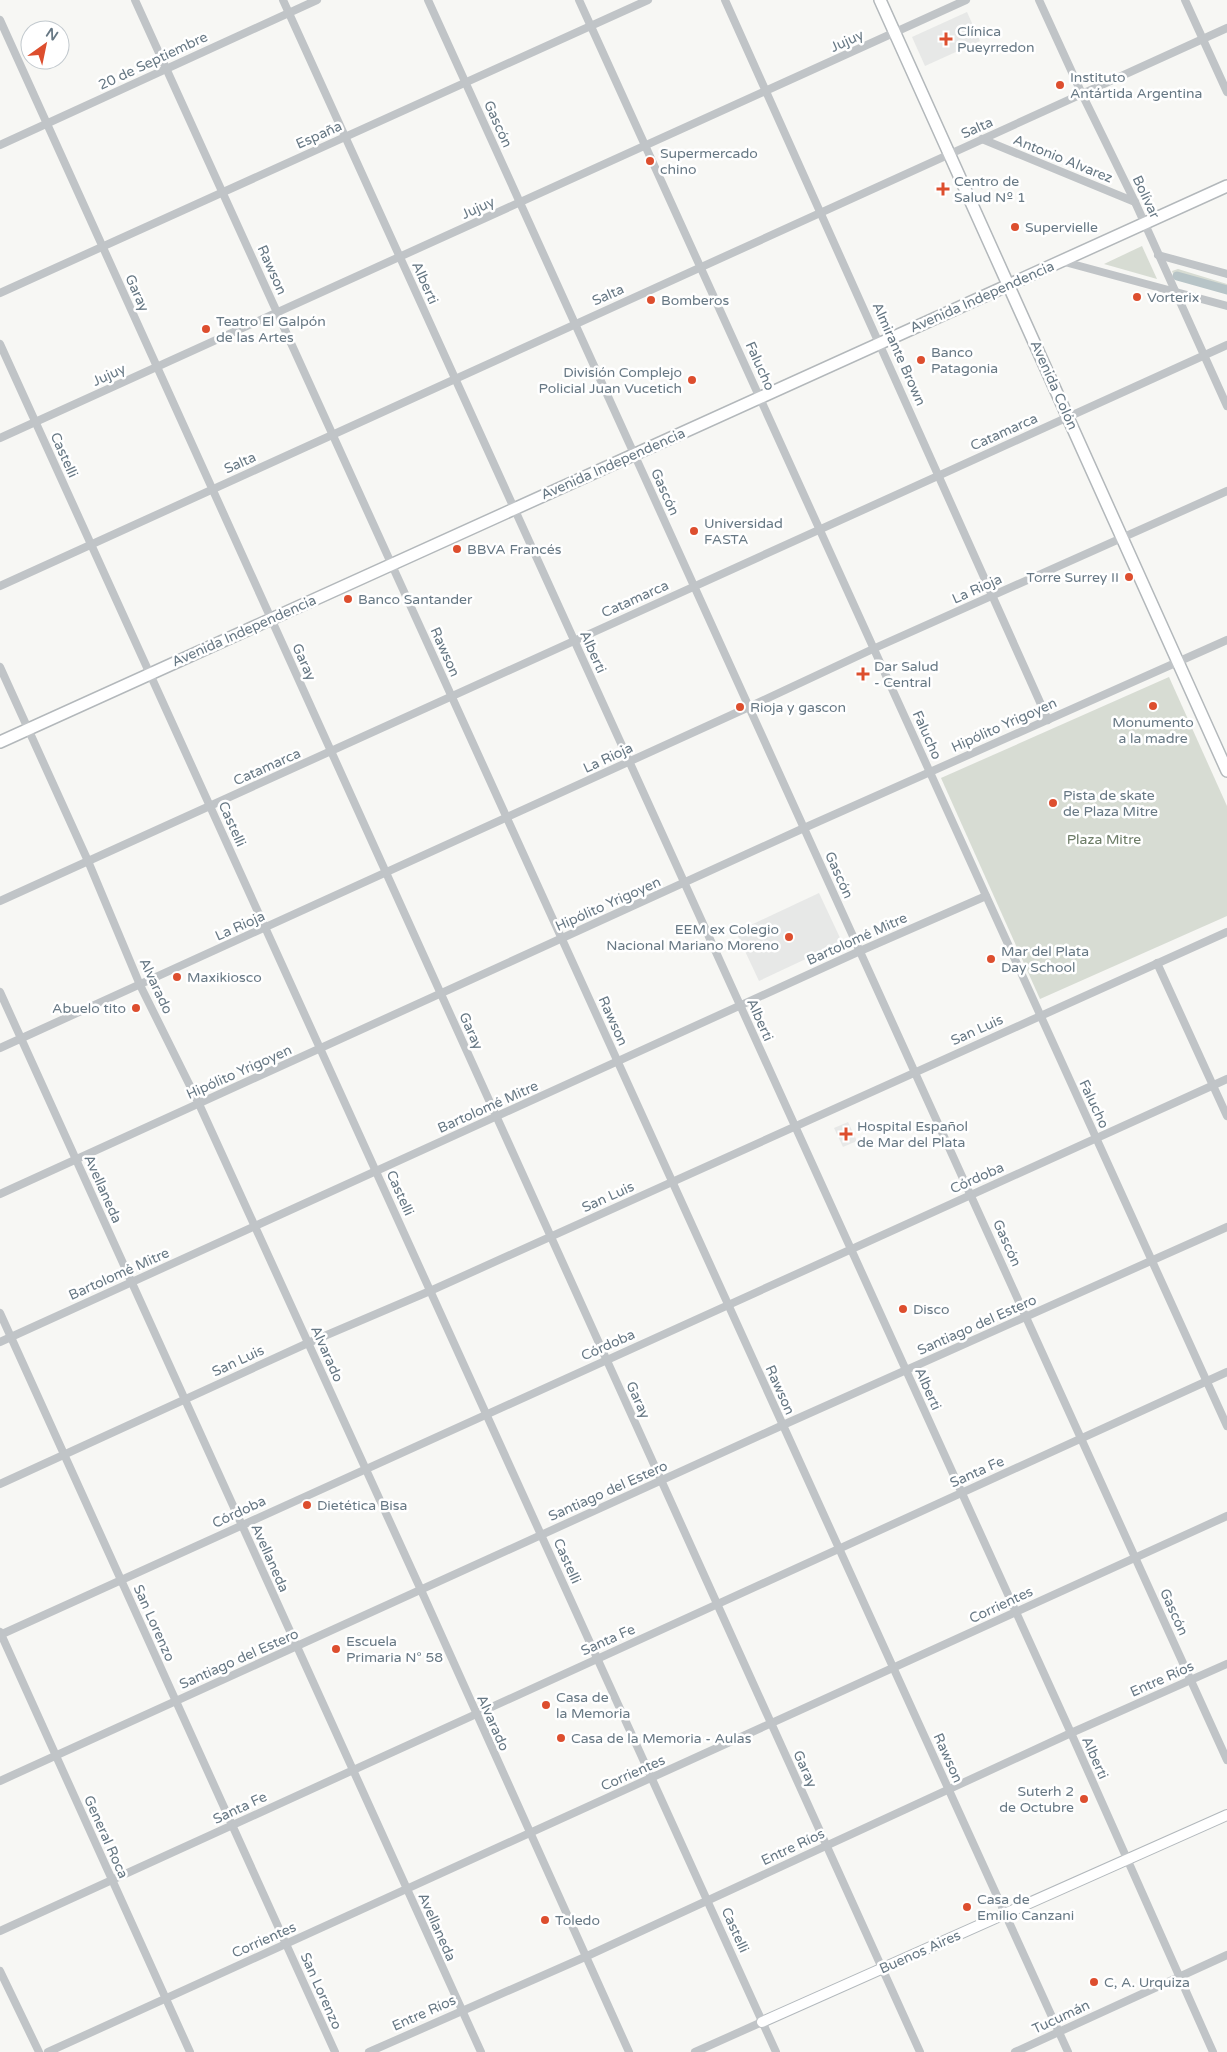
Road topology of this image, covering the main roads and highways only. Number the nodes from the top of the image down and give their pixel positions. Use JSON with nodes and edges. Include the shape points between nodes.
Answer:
{"nodes":[{"id":1,"x":880,"y":0,"type":"edge"},
{"id":2,"x":1227,"y":186,"type":"edge"},
{"id":3,"x":1009,"y":284,"type":"junction"},
{"id":4,"x":0,"y":742,"type":"edge"},
{"id":5,"x":1227,"y":771,"type":"edge"}],
"edges":[{"from":1,"to":3,"type":"main road","name":"Avenida Colón"},
{"from":2,"to":3,"type":"main road","name":"Avenida Independencia"},
{"from":3,"to":4,"type":"main road","name":"Avenida Independencia"},
{"from":3,"to":5,"type":"main road","name":"Avenida Colón"}]}
